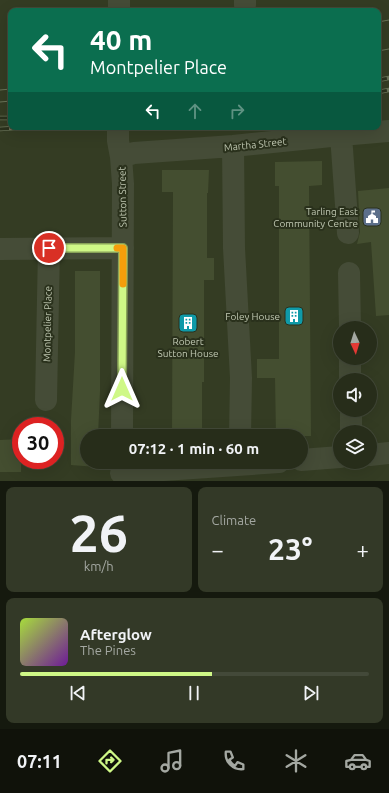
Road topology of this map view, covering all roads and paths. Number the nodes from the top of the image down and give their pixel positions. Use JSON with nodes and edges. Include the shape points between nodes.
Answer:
{"nodes":[{"id":1,"x":118,"y":130,"type":"edge"},
{"id":2,"x":389,"y":131,"type":"edge"},
{"id":3,"x":341,"y":135,"type":"junction"},
{"id":4,"x":234,"y":146,"type":"junction"},
{"id":5,"x":121,"y":157,"type":"junction"},
{"id":6,"x":348,"y":233,"type":"dead end"},
{"id":7,"x":49,"y":248,"type":"junction"},
{"id":8,"x":123,"y":248,"type":"junction"},
{"id":9,"x":0,"y":249,"type":"edge"},
{"id":10,"x":349,"y":273,"type":"dead end"},
{"id":11,"x":350,"y":321,"type":"edge"},
{"id":12,"x":46,"y":400,"type":"dead end"},
{"id":13,"x":122,"y":429,"type":"edge"},
{"id":14,"x":240,"y":429,"type":"edge"},
{"id":15,"x":389,"y":453,"type":"edge"},
{"id":16,"x":377,"y":454,"type":"edge"},
{"id":17,"x":333,"y":458,"type":"edge"},
{"id":18,"x":308,"y":459,"type":"edge"},
{"id":19,"x":166,"y":469,"type":"edge"},
{"id":20,"x":121,"y":472,"type":"edge"}],
"edges":[{"from":1,"to":5,"type":"street","name":"Sutton Street"},
{"from":2,"to":3,"type":"street","name":"Martha Street"},
{"from":3,"to":4,"type":"street","name":"Martha Street"},
{"from":3,"to":6,"type":"street"},
{"from":4,"to":5,"type":"street","name":"Martha Street","via":[[134,153]]},
{"from":4,"to":14,"type":"street","via":[[234,248],[241,378]]},
{"from":5,"to":8,"type":"street","name":"Sutton Street"},
{"from":7,"to":8,"type":"street"},
{"from":7,"to":9,"type":"street"},
{"from":7,"to":12,"type":"street","name":"Montpelier Place"},
{"from":8,"to":13,"type":"street","name":"Sutton Street"},
{"from":10,"to":11,"type":"street"},
{"from":15,"to":16,"type":"street"},
{"from":17,"to":18,"type":"street"},
{"from":19,"to":20,"type":"street"}]}
